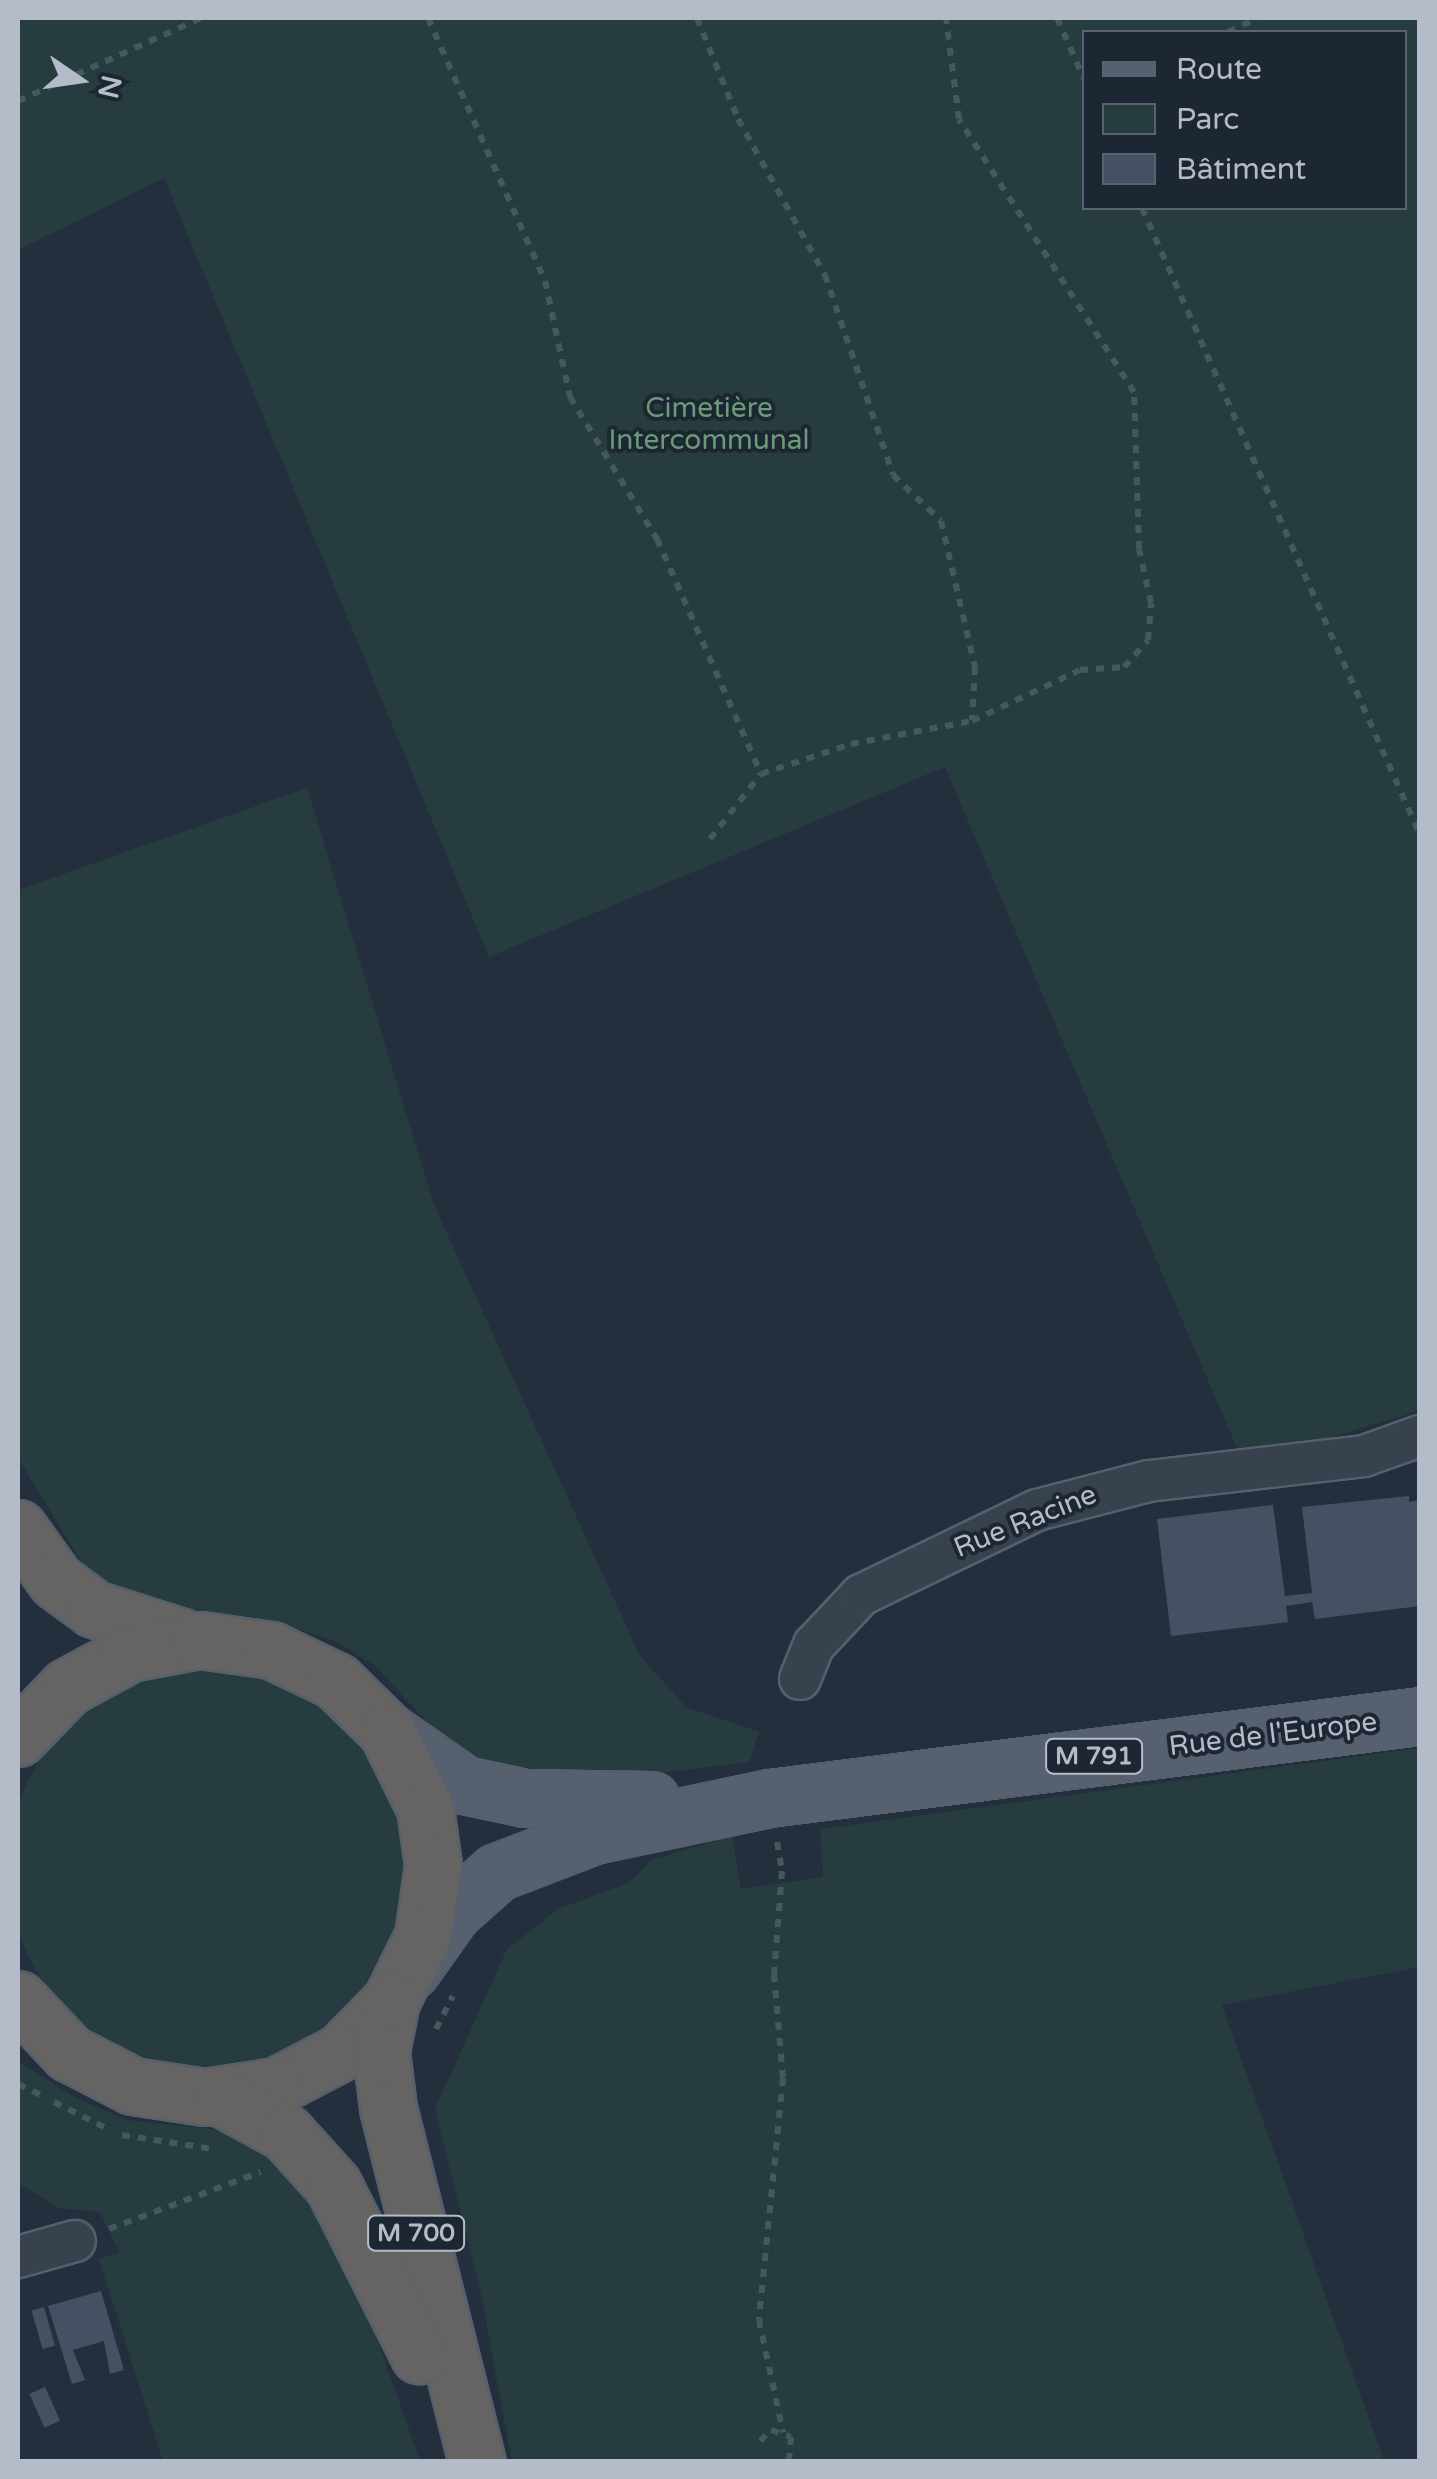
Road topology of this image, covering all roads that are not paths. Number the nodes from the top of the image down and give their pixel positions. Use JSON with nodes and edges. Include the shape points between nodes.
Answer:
{"nodes":[{"id":1,"x":1420,"y":1436,"type":"edge"},
{"id":2,"x":18,"y":1528,"type":"edge"},
{"id":3,"x":200,"y":1640,"type":"junction"},
{"id":4,"x":800,"y":1680,"type":"dead end"},
{"id":5,"x":1420,"y":1716,"type":"edge"},
{"id":6,"x":387,"y":1731,"type":"junction"},
{"id":7,"x":18,"y":1738,"type":"edge"},
{"id":8,"x":768,"y":1798,"type":"junction"},
{"id":9,"x":399,"y":1988,"type":"junction"},
{"id":10,"x":18,"y":1999,"type":"edge"},
{"id":11,"x":220,"y":2097,"type":"junction"},
{"id":12,"x":75,"y":2241,"type":"road end"},
{"id":13,"x":18,"y":2257,"type":"edge"},
{"id":14,"x":458,"y":2462,"type":"edge"},
{"id":15,"x":477,"y":2462,"type":"edge"}],
"edges":[{"from":1,"to":4,"type":"street","name":"Rue Racine","via":[[1364,1456],[1149,1481],[1037,1510],[861,1595],[824,1632]]},
{"from":2,"to":3,"type":"highway","via":[[56,1581],[94,1609],[142,1629]]},
{"from":3,"to":6,"type":"highway","via":[[258,1646],[298,1660],[347,1690]]},
{"from":3,"to":7,"type":"highway","via":[[158,1645],[103,1664],[56,1696]]},
{"from":5,"to":8,"type":"main road","name":"Rue de l'Europe","number":"M 791"},
{"from":6,"to":8,"type":"main road","name":"Rue de l'Europe","number":"M 791","via":[[442,1775],[525,1798]]},
{"from":6,"to":9,"type":"highway","via":[[415,1780],[432,1850],[427,1922]]},
{"from":8,"to":9,"type":"main road","name":"Rue de l'Europe","number":"M 791","via":[[526,1856],[476,1887]]},
{"from":9,"to":11,"type":"highway","via":[[352,2043],[316,2068],[262,2090]]},
{"from":9,"to":15,"type":"highway","number":"M 700","via":[[381,2051],[388,2108]]},
{"from":10,"to":11,"type":"highway","via":[[57,2043],[106,2075],[162,2094]]},
{"from":11,"to":14,"type":"highway","number":"M 700","via":[[286,2133],[333,2185],[388,2284]]},
{"from":12,"to":13,"type":"street"}]}
